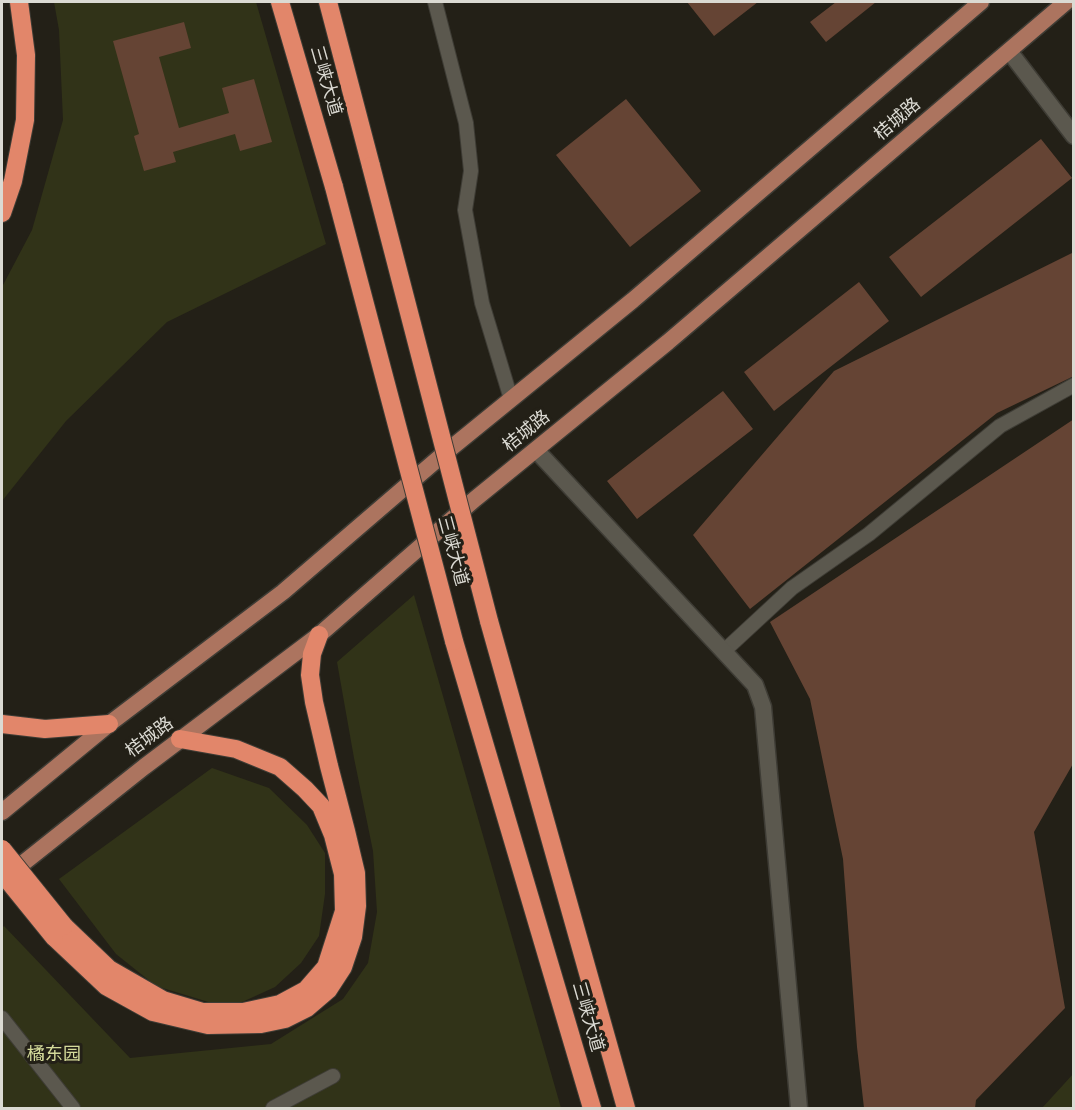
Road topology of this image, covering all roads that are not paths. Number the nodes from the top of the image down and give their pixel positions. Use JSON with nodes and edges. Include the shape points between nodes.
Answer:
{"nodes":[{"id":1,"x":19,"y":2,"type":"edge"},
{"id":2,"x":280,"y":2,"type":"edge"},
{"id":3,"x":328,"y":2,"type":"edge"},
{"id":4,"x":435,"y":2,"type":"edge"},
{"id":5,"x":981,"y":2,"type":"edge"},
{"id":6,"x":1066,"y":2,"type":"edge"},
{"id":7,"x":1008,"y":51,"type":"junction"},
{"id":8,"x":1074,"y":136,"type":"edge"},
{"id":9,"x":2,"y":213,"type":"edge"},
{"id":10,"x":1074,"y":385,"type":"edge"},
{"id":11,"x":511,"y":399,"type":"junction"},
{"id":12,"x":536,"y":450,"type":"junction"},
{"id":13,"x":319,"y":635,"type":"junction"},
{"id":14,"x":724,"y":651,"type":"junction"},
{"id":15,"x":2,"y":724,"type":"edge"},
{"id":16,"x":110,"y":724,"type":"junction"},
{"id":17,"x":180,"y":739,"type":"junction"},
{"id":18,"x":2,"y":812,"type":"edge"},
{"id":19,"x":2,"y":849,"type":"edge"},
{"id":20,"x":2,"y":873,"type":"edge"},
{"id":21,"x":2,"y":880,"type":"edge"},
{"id":22,"x":59,"y":932,"type":"junction"},
{"id":23,"x":2,"y":1018,"type":"edge"},
{"id":24,"x":333,"y":1076,"type":"dead end"},
{"id":25,"x":73,"y":1108,"type":"edge"},
{"id":26,"x":273,"y":1108,"type":"edge"},
{"id":27,"x":592,"y":1108,"type":"edge"},
{"id":28,"x":626,"y":1108,"type":"edge"},
{"id":29,"x":799,"y":1108,"type":"edge"}],
"edges":[{"from":1,"to":9,"type":"highway","via":[[26,55],[25,120]]},
{"from":2,"to":27,"type":"highway","name":"三峡大道","bridge":true,"via":[[334,187],[454,641]]},
{"from":3,"to":28,"type":"highway","name":"三峡大道","bridge":true,"via":[[489,621]]},
{"from":4,"to":11,"type":"lane","via":[[466,123],[471,171],[465,210],[482,303]]},
{"from":5,"to":11,"type":"main road","name":"桔城路","via":[[633,300]]},
{"from":6,"to":7,"type":"main road","name":"桔城路"},
{"from":7,"to":8,"type":"street"},
{"from":7,"to":12,"type":"main road","name":"桔城路"},
{"from":10,"to":14,"type":"lane","via":[[1000,426],[869,534],[792,588]]},
{"from":11,"to":16,"type":"main road","name":"桔城路","via":[[284,592]]},
{"from":12,"to":13,"type":"main road","name":"桔城路"},
{"from":12,"to":14,"type":"street"},
{"from":13,"to":17,"type":"main road","name":"桔城路"},
{"from":13,"to":22,"type":"highway","via":[[310,675],[356,873],[357,906],[353,937],[343,967],[328,990],[308,1008],[285,1019],[261,1024],[208,1025],[153,1012],[106,986]]},
{"from":14,"to":29,"type":"street","via":[[755,685],[763,707]]},
{"from":15,"to":16,"type":"highway","via":[[45,729]]},
{"from":16,"to":18,"type":"main road","name":"桔城路"},
{"from":17,"to":21,"type":"main road","name":"桔城路"},
{"from":17,"to":22,"type":"highway","via":[[236,749],[280,767],[321,806],[343,874],[344,911],[326,967],[306,990],[280,1004],[243,1011],[203,1012],[163,1000],[109,969]]},
{"from":19,"to":22,"type":"highway","bridge":true},
{"from":20,"to":22,"type":"highway","bridge":true},
{"from":23,"to":25,"type":"lane"},
{"from":24,"to":26,"type":"lane"}]}
